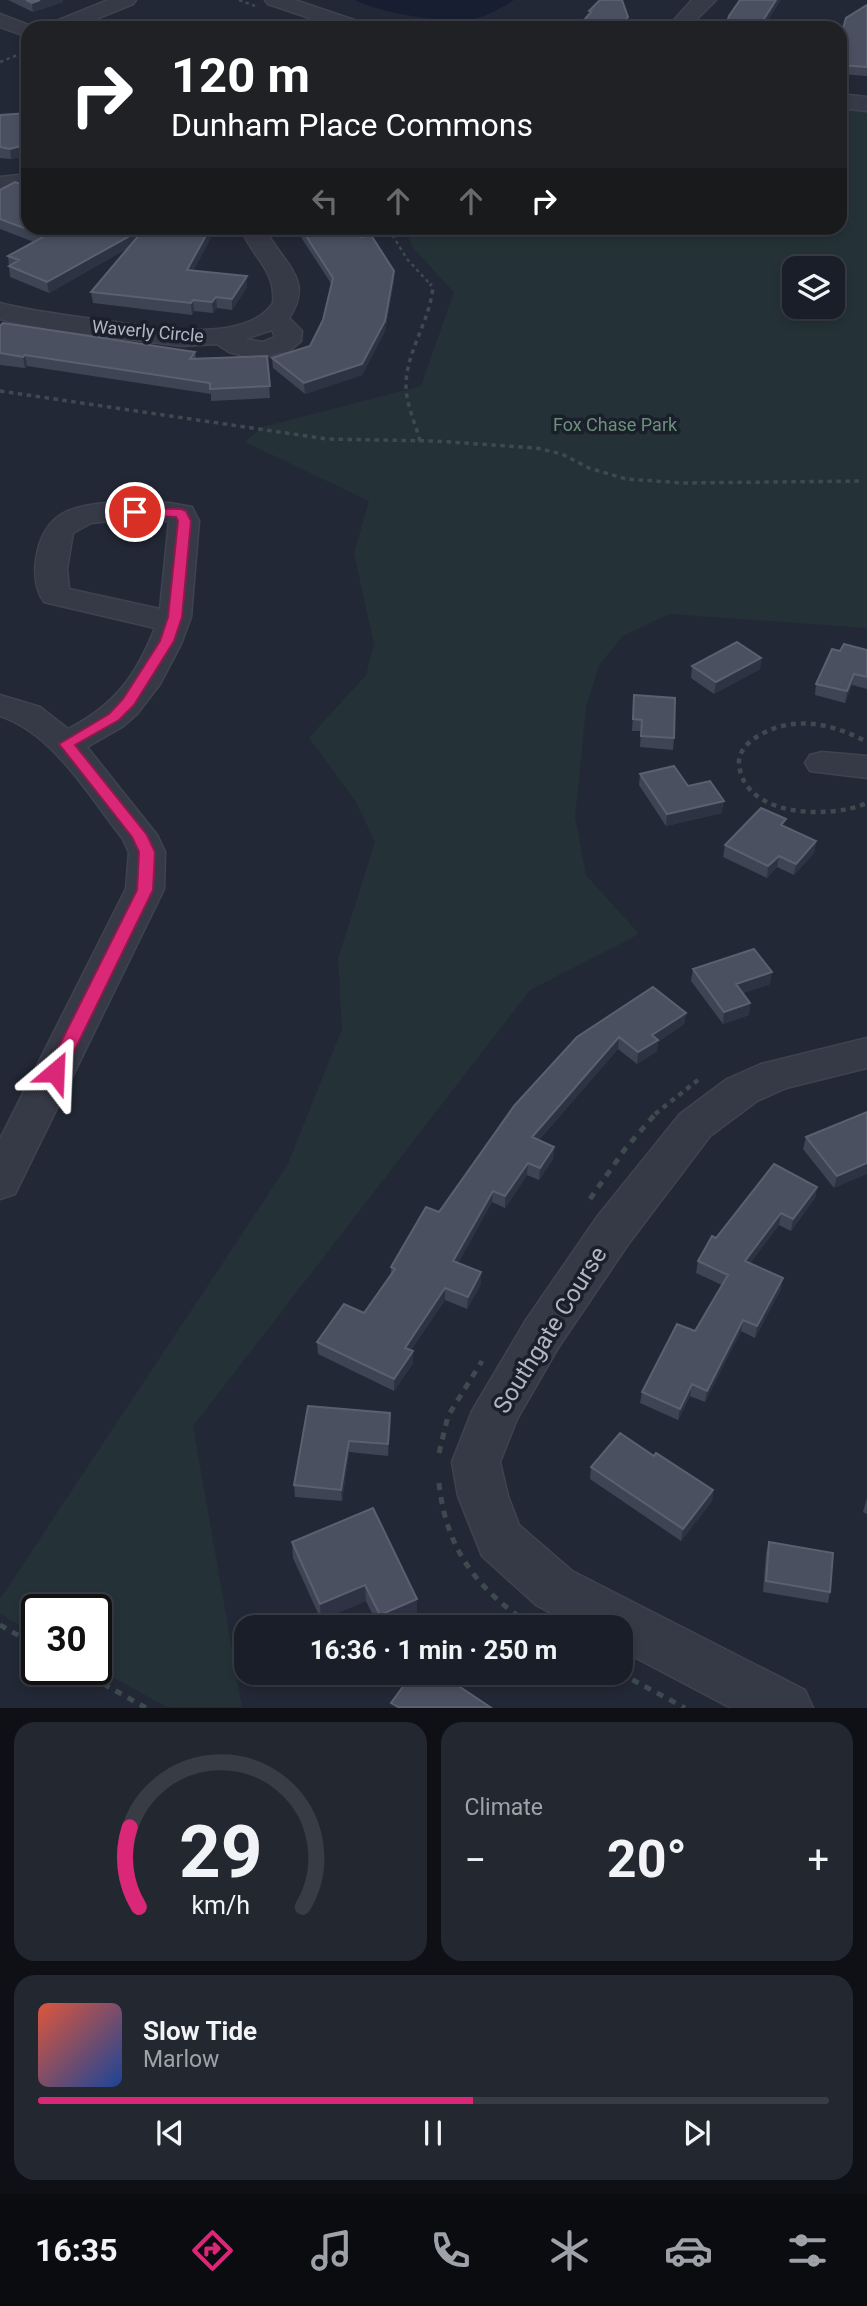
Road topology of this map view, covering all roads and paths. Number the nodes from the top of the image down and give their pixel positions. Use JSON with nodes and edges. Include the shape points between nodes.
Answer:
{"nodes":[{"id":1,"x":126,"y":0,"type":"edge"},
{"id":2,"x":275,"y":0,"type":"edge"},
{"id":3,"x":706,"y":0,"type":"edge"},
{"id":4,"x":0,"y":20,"type":"edge"},
{"id":5,"x":74,"y":21,"type":"edge"},
{"id":6,"x":338,"y":21,"type":"edge"},
{"id":7,"x":683,"y":21,"type":"edge"},
{"id":8,"x":21,"y":28,"type":"edge"},
{"id":9,"x":847,"y":102,"type":"edge"},
{"id":10,"x":867,"y":104,"type":"edge"},
{"id":11,"x":21,"y":182,"type":"edge"},
{"id":12,"x":0,"y":184,"type":"edge"},
{"id":13,"x":257,"y":235,"type":"edge"},
{"id":14,"x":393,"y":235,"type":"edge"},
{"id":15,"x":0,"y":311,"type":"edge"},
{"id":16,"x":0,"y":391,"type":"edge"},
{"id":17,"x":419,"y":441,"type":"junction"},
{"id":18,"x":863,"y":481,"type":"dead end"},
{"id":19,"x":173,"y":622,"type":"junction"},
{"id":20,"x":0,"y":705,"type":"edge"},
{"id":21,"x":66,"y":744,"type":"junction"},
{"id":22,"x":822,"y":763,"type":"dead end"},
{"id":23,"x":867,"y":767,"type":"edge"},
{"id":24,"x":867,"y":1052,"type":"edge"},
{"id":25,"x":0,"y":1182,"type":"edge"},
{"id":26,"x":0,"y":1625,"type":"edge"},
{"id":27,"x":21,"y":1637,"type":"edge"},
{"id":28,"x":633,"y":1680,"type":"edge"},
{"id":29,"x":106,"y":1685,"type":"edge"},
{"id":30,"x":146,"y":1707,"type":"edge"},
{"id":31,"x":685,"y":1707,"type":"edge"},
{"id":32,"x":786,"y":1707,"type":"edge"}],
"edges":[{"from":1,"to":5,"type":"street"},
{"from":2,"to":6,"type":"street"},
{"from":3,"to":7,"type":"street"},
{"from":4,"to":8,"type":"street"},
{"from":9,"to":10,"type":"street"},
{"from":11,"to":12,"type":"street"},
{"from":13,"to":15,"type":"street","name":"Waverly Circle","via":[[287,289],[280,313],[272,318],[289,331],[289,341],[276,348],[246,351],[223,336],[142,334]]},
{"from":14,"to":17,"type":"path","via":[[433,287],[433,305],[418,335],[405,383]]},
{"from":16,"to":17,"type":"path","via":[[315,438]]},
{"from":17,"to":18,"type":"path","via":[[536,448],[626,479],[683,483]]},
{"from":19,"to":19,"type":"street","via":[[184,521],[181,513],[90,514],[65,523],[55,539],[49,584],[55,594]]},
{"from":19,"to":21,"type":"street","via":[[167,641],[129,702],[114,717]]},
{"from":20,"to":21,"type":"street","via":[[28,714]]},
{"from":21,"to":25,"type":"street","via":[[139,835],[147,852],[145,890]]},
{"from":22,"to":23,"type":"street"},
{"from":24,"to":32,"type":"street","name":"Southgate Course","via":[[776,1075],[742,1090],[695,1125],[613,1230],[542,1334],[495,1411],[476,1462],[500,1540],[554,1588]]},
{"from":26,"to":27,"type":"path"},
{"from":28,"to":31,"type":"path"},
{"from":29,"to":30,"type":"path"}]}
